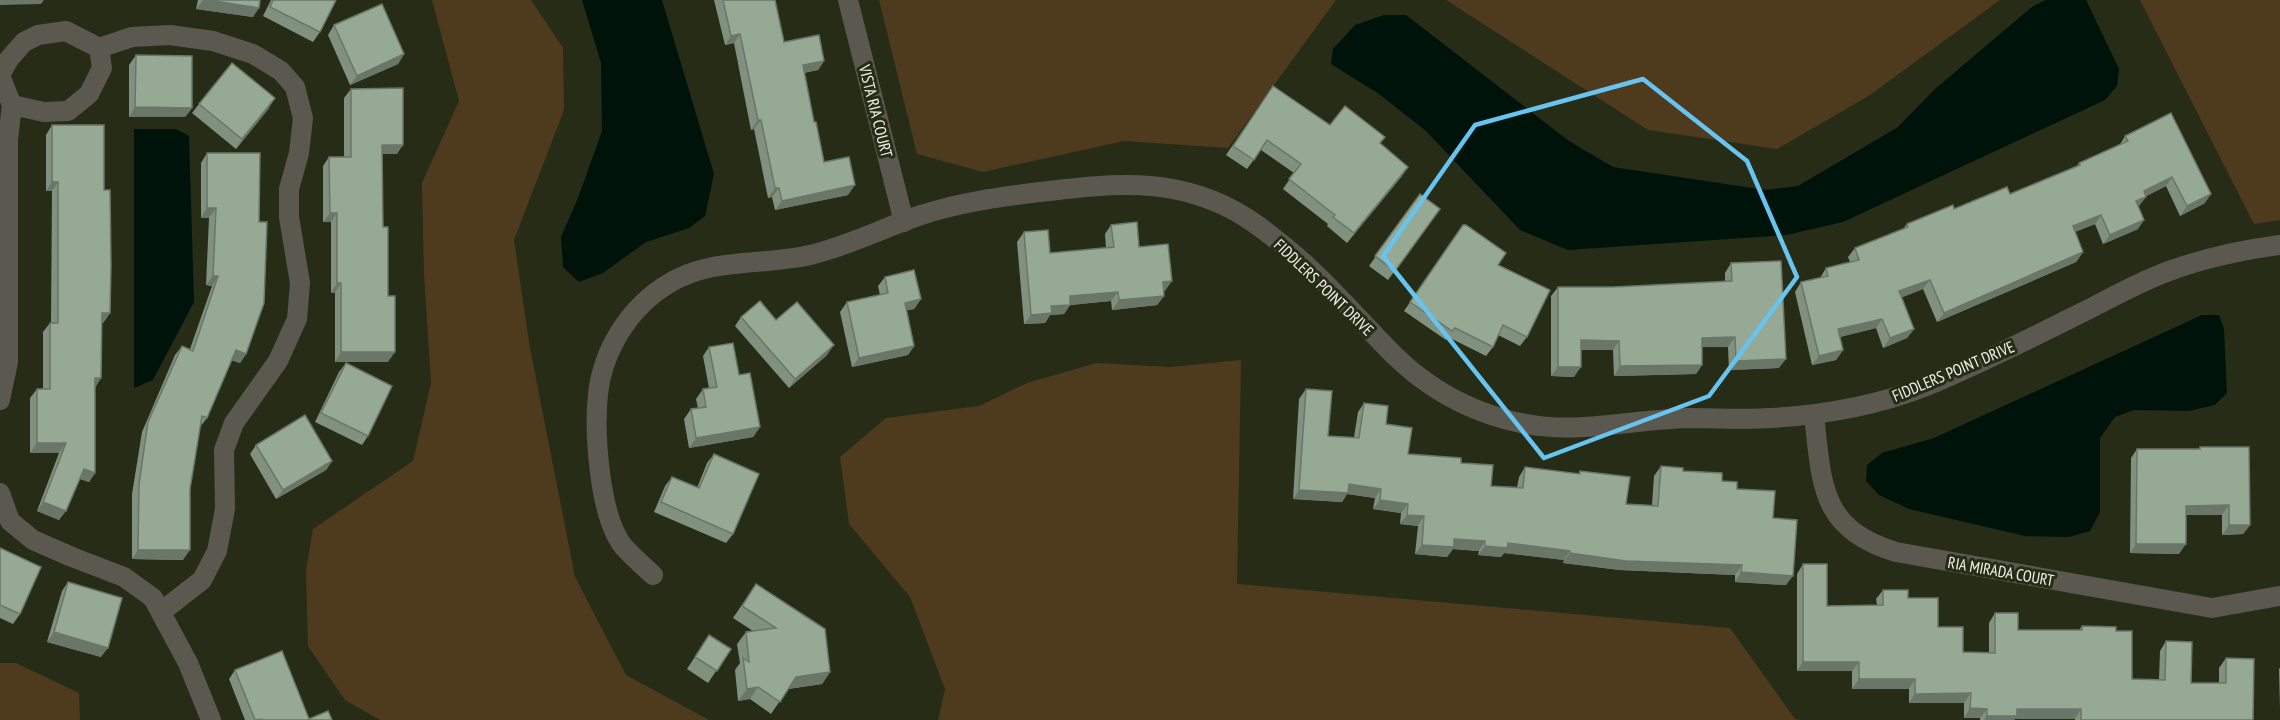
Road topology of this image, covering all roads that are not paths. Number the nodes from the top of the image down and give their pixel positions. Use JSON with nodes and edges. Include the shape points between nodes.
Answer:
{"nodes":[{"id":1,"x":848,"y":0,"type":"edge"},
{"id":2,"x":99,"y":48,"type":"junction"},
{"id":3,"x":0,"y":76,"type":"edge"},
{"id":4,"x":12,"y":105,"type":"junction"},
{"id":5,"x":904,"y":222,"type":"junction"},
{"id":6,"x":2280,"y":245,"type":"edge"},
{"id":7,"x":0,"y":400,"type":"edge"},
{"id":8,"x":1814,"y":415,"type":"junction"},
{"id":9,"x":0,"y":493,"type":"edge"},
{"id":10,"x":653,"y":575,"type":"dead end"},
{"id":11,"x":2279,"y":596,"type":"edge"},
{"id":12,"x":161,"y":612,"type":"junction"},
{"id":13,"x":211,"y":720,"type":"edge"}],
"edges":[{"from":1,"to":5,"type":"street","name":"VISTA RIA COURT"},
{"from":2,"to":3,"type":"street","via":[[66,30],[38,35],[24,42]]},
{"from":2,"to":4,"type":"street","via":[[102,68],[89,94],[69,111],[44,112]]},
{"from":2,"to":12,"type":"street","via":[[132,37],[170,35],[213,41],[253,54],[281,71],[295,87],[303,118],[289,217],[300,283],[297,319],[278,361],[234,423],[224,450],[225,508],[217,551],[202,580]]},
{"from":3,"to":4,"type":"street"},
{"from":4,"to":7,"type":"street","via":[[8,139],[8,362]]},
{"from":5,"to":8,"type":"street","name":"FIDDLERS POINT DRIVE","via":[[954,205],[1005,196],[1097,186],[1162,186],[1198,194],[1256,224],[1340,297],[1425,382],[1482,412],[1545,427],[1583,428],[1684,418]]},
{"from":5,"to":10,"type":"street","name":"FIDDLERS POINT DRIVE","via":[[808,255],[698,270],[672,281],[630,317],[614,340],[598,393],[600,477],[620,542]]},
{"from":6,"to":8,"type":"street","name":"FIDDLERS POINT DRIVE","via":[[2210,258],[2166,272],[1925,386],[1881,401]]},
{"from":8,"to":11,"type":"street","name":"RIA MIRADA COURT","via":[[1822,482],[1829,503],[1841,521],[1874,546],[2212,608]]},
{"from":9,"to":12,"type":"street","via":[[10,521],[33,540],[124,577],[153,598]]},
{"from":12,"to":13,"type":"street","via":[[188,663]]}]}
